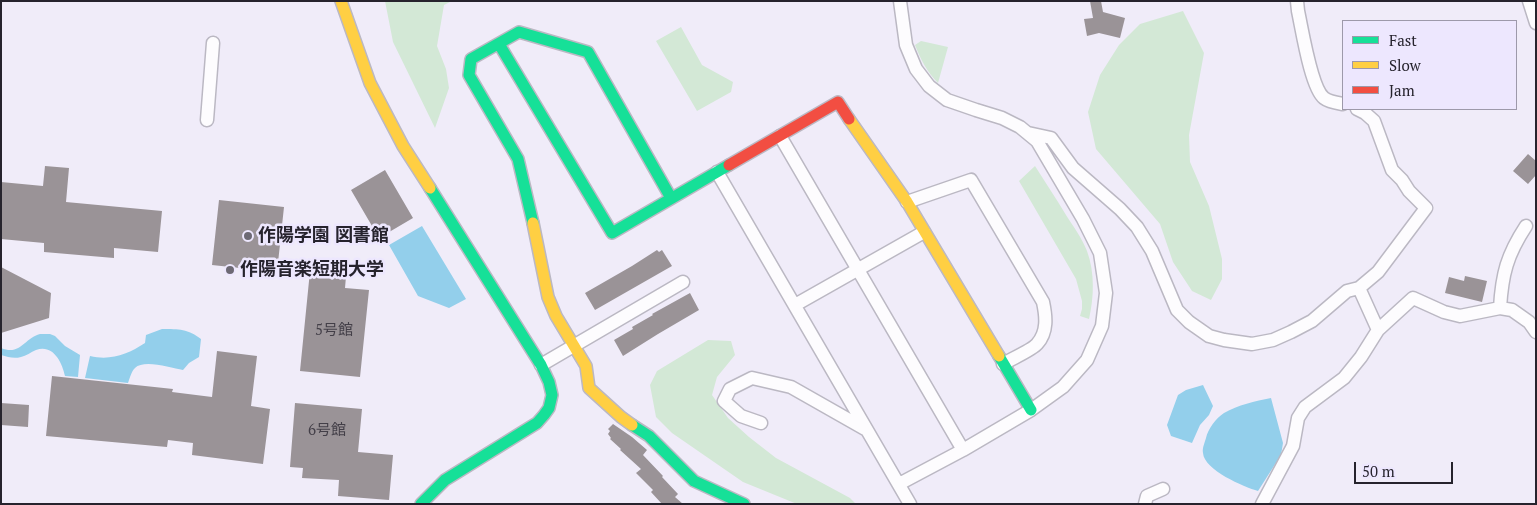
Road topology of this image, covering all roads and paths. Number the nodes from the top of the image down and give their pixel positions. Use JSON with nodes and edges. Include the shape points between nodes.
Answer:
{"nodes":[{"id":1,"x":341,"y":1,"type":"edge"},
{"id":2,"x":900,"y":1,"type":"edge"},
{"id":3,"x":1297,"y":1,"type":"edge"},
{"id":4,"x":1528,"y":1,"type":"edge"},
{"id":5,"x":1536,"y":23,"type":"edge"},
{"id":6,"x":213,"y":43,"type":"dead end"},
{"id":7,"x":499,"y":44,"type":"junction"},
{"id":8,"x":1342,"y":104,"type":"edge"},
{"id":9,"x":1359,"y":110,"type":"edge"},
{"id":10,"x":207,"y":120,"type":"dead end"},
{"id":11,"x":1026,"y":132,"type":"junction"},
{"id":12,"x":780,"y":136,"type":"junction"},
{"id":13,"x":717,"y":172,"type":"junction"},
{"id":14,"x":671,"y":198,"type":"junction"},
{"id":15,"x":906,"y":202,"type":"junction"},
{"id":16,"x":1526,"y":226,"type":"dead end"},
{"id":17,"x":924,"y":232,"type":"junction"},
{"id":18,"x":858,"y":270,"type":"junction"},
{"id":19,"x":683,"y":282,"type":"dead end"},
{"id":20,"x":1359,"y":288,"type":"junction"},
{"id":21,"x":795,"y":305,"type":"junction"},
{"id":22,"x":1500,"y":308,"type":"junction"},
{"id":23,"x":1378,"y":330,"type":"junction"},
{"id":24,"x":1536,"y":332,"type":"edge"},
{"id":25,"x":574,"y":344,"type":"junction"},
{"id":26,"x":1003,"y":364,"type":"junction"},
{"id":27,"x":541,"y":365,"type":"junction"},
{"id":28,"x":1031,"y":410,"type":"junction"},
{"id":29,"x":761,"y":423,"type":"dead end"},
{"id":30,"x":867,"y":430,"type":"junction"},
{"id":31,"x":963,"y":450,"type":"junction"},
{"id":32,"x":899,"y":484,"type":"junction"},
{"id":33,"x":1163,"y":489,"type":"dead end"},
{"id":34,"x":421,"y":504,"type":"edge"},
{"id":35,"x":744,"y":504,"type":"edge"},
{"id":36,"x":910,"y":504,"type":"edge"},
{"id":37,"x":1145,"y":504,"type":"edge"},
{"id":38,"x":1262,"y":504,"type":"edge"}],
"edges":[{"from":1,"to":27,"type":"street","via":[[370,83],[403,146]]},
{"from":2,"to":11,"type":"street","via":[[906,45],[916,69],[929,86],[946,100],[1002,118]]},
{"from":3,"to":8,"type":"street","via":[[1317,90],[1324,98]]},
{"from":4,"to":5,"type":"street"},
{"from":6,"to":10,"type":"street"},
{"from":7,"to":14,"type":"street","via":[[518,32],[588,52]]},
{"from":7,"to":14,"type":"street","via":[[612,233]]},
{"from":7,"to":25,"type":"street","via":[[470,59],[469,75],[518,159],[548,297]]},
{"from":9,"to":20,"type":"street","via":[[1374,121],[1392,170],[1426,208],[1378,272]]},
{"from":11,"to":20,"type":"street","via":[[1052,138],[1073,168],[1137,227],[1152,251],[1178,310],[1209,336],[1252,344],[1273,340],[1312,321],[1347,291]]},
{"from":11,"to":28,"type":"street","via":[[1037,141],[1096,244],[1106,293],[1102,326],[1087,360],[1063,388]]},
{"from":12,"to":13,"type":"street"},
{"from":12,"to":15,"type":"street","via":[[838,102]]},
{"from":12,"to":18,"type":"street"},
{"from":13,"to":14,"type":"street"},
{"from":13,"to":21,"type":"street"},
{"from":15,"to":17,"type":"street"},
{"from":15,"to":26,"type":"street","via":[[972,180],[1043,302],[1045,311],[1043,334],[1037,344]]},
{"from":16,"to":22,"type":"street","via":[[1505,268]]},
{"from":17,"to":18,"type":"street"},
{"from":17,"to":26,"type":"street"},
{"from":18,"to":21,"type":"street"},
{"from":18,"to":31,"type":"street"},
{"from":19,"to":25,"type":"street"},
{"from":20,"to":23,"type":"street"},
{"from":21,"to":30,"type":"street"},
{"from":22,"to":23,"type":"street","via":[[1460,316],[1413,298]]},
{"from":22,"to":24,"type":"street","via":[[1512,310],[1529,322]]},
{"from":23,"to":38,"type":"street","via":[[1344,378],[1304,408],[1298,418],[1293,446]]},
{"from":25,"to":27,"type":"street"},
{"from":25,"to":35,"type":"street","via":[[586,366],[589,388],[595,394],[649,436],[694,482]]},
{"from":26,"to":28,"type":"street"},
{"from":27,"to":34,"type":"street","via":[[552,386],[551,405],[546,415],[445,480]]},
{"from":28,"to":31,"type":"street"},
{"from":29,"to":30,"type":"street","via":[[741,416],[724,401],[730,389],[752,378],[791,387]]},
{"from":30,"to":32,"type":"street"},
{"from":31,"to":32,"type":"street"},
{"from":32,"to":36,"type":"street"},
{"from":33,"to":37,"type":"street","via":[[1147,496]]}]}
